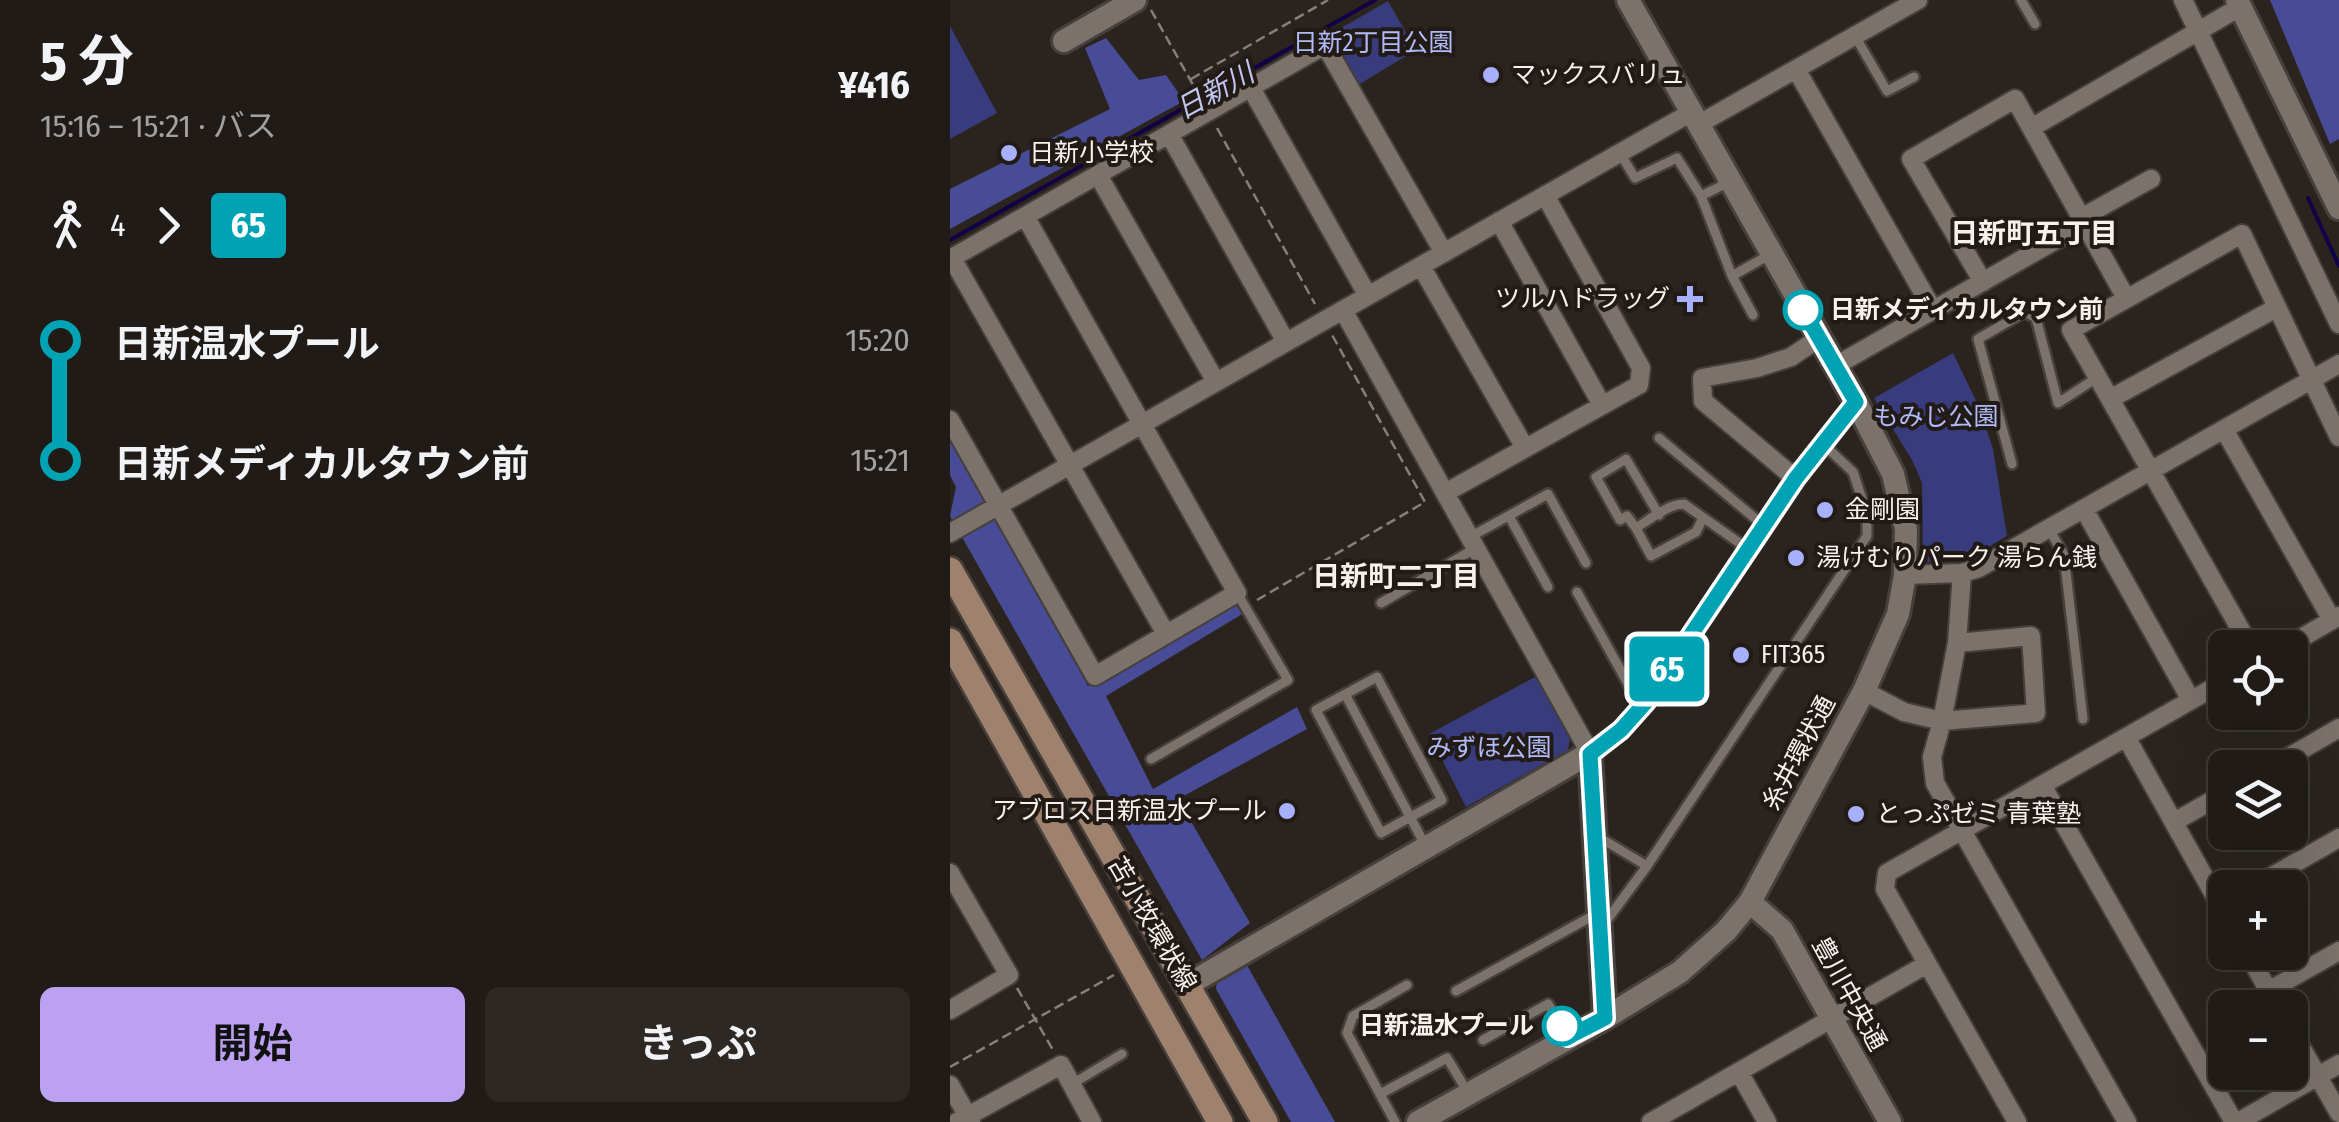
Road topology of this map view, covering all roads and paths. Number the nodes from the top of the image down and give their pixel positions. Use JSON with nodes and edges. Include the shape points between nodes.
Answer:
{"nodes":[{"id":1,"x":1136,"y":0,"type":"edge"},
{"id":2,"x":1145,"y":0,"type":"edge"},
{"id":3,"x":1328,"y":0,"type":"edge"},
{"id":4,"x":1628,"y":0,"type":"edge"},
{"id":5,"x":1918,"y":0,"type":"edge"},
{"id":6,"x":2020,"y":0,"type":"edge"},
{"id":7,"x":2183,"y":0,"type":"edge"},
{"id":8,"x":2238,"y":4,"type":"edge"},
{"id":9,"x":2035,"y":24,"type":"dead end"},
{"id":10,"x":2198,"y":33,"type":"junction"},
{"id":11,"x":1856,"y":36,"type":"junction"},
{"id":12,"x":1064,"y":41,"type":"dead end"},
{"id":13,"x":1796,"y":69,"type":"junction"},
{"id":14,"x":1914,"y":77,"type":"dead end"},
{"id":15,"x":1190,"y":79,"type":"junction"},
{"id":16,"x":1250,"y":88,"type":"junction"},
{"id":17,"x":1206,"y":107,"type":"junction"},
{"id":18,"x":1695,"y":118,"type":"junction"},
{"id":19,"x":2031,"y":128,"type":"junction"},
{"id":20,"x":1169,"y":134,"type":"junction"},
{"id":21,"x":1620,"y":152,"type":"junction"},
{"id":22,"x":1098,"y":175,"type":"junction"},
{"id":23,"x":2151,"y":179,"type":"dead end"},
{"id":24,"x":1730,"y":181,"type":"junction"},
{"id":25,"x":1546,"y":195,"type":"junction"},
{"id":26,"x":1701,"y":196,"type":"junction"},
{"id":27,"x":2338,"y":202,"type":"edge"},
{"id":28,"x":1025,"y":216,"type":"junction"},
{"id":29,"x":1499,"y":221,"type":"junction"},
{"id":30,"x":2083,"y":221,"type":"junction"},
{"id":31,"x":1444,"y":253,"type":"junction"},
{"id":32,"x":1771,"y":253,"type":"junction"},
{"id":33,"x":951,"y":259,"type":"edge"},
{"id":34,"x":1421,"y":266,"type":"junction"},
{"id":35,"x":1732,"y":276,"type":"junction"},
{"id":36,"x":1983,"y":282,"type":"junction"},
{"id":37,"x":1368,"y":296,"type":"junction"},
{"id":38,"x":2126,"y":298,"type":"junction"},
{"id":39,"x":2276,"y":308,"type":"junction"},
{"id":40,"x":1343,"y":310,"type":"junction"},
{"id":41,"x":1933,"y":310,"type":"junction"},
{"id":42,"x":1753,"y":315,"type":"dead end"},
{"id":43,"x":1324,"y":321,"type":"junction"},
{"id":44,"x":2339,"y":324,"type":"edge"},
{"id":45,"x":1818,"y":338,"type":"junction"},
{"id":46,"x":1286,"y":342,"type":"junction"},
{"id":47,"x":2339,"y":364,"type":"edge"},
{"id":48,"x":1836,"y":366,"type":"junction"},
{"id":49,"x":2098,"y":378,"type":"junction"},
{"id":50,"x":2311,"y":380,"type":"junction"},
{"id":51,"x":1216,"y":382,"type":"junction"},
{"id":52,"x":2110,"y":399,"type":"junction"},
{"id":53,"x":1856,"y":402,"type":"junction"},
{"id":54,"x":1602,"y":405,"type":"junction"},
{"id":55,"x":950,"y":420,"type":"edge"},
{"id":56,"x":1142,"y":424,"type":"junction"},
{"id":57,"x":2225,"y":431,"type":"junction"},
{"id":58,"x":2339,"y":437,"type":"edge"},
{"id":59,"x":1659,"y":438,"type":"dead end"},
{"id":60,"x":1823,"y":444,"type":"junction"},
{"id":61,"x":1525,"y":448,"type":"junction"},
{"id":62,"x":2012,"y":464,"type":"dead end"},
{"id":63,"x":1070,"y":466,"type":"junction"},
{"id":64,"x":2150,"y":472,"type":"junction"},
{"id":65,"x":1796,"y":478,"type":"junction"},
{"id":66,"x":1446,"y":492,"type":"junction"},
{"id":67,"x":999,"y":506,"type":"junction"},
{"id":68,"x":2084,"y":508,"type":"junction"},
{"id":69,"x":1659,"y":515,"type":"junction"},
{"id":70,"x":1509,"y":516,"type":"junction"},
{"id":71,"x":1703,"y":518,"type":"junction"},
{"id":72,"x":1764,"y":526,"type":"junction"},
{"id":73,"x":1636,"y":528,"type":"junction"},
{"id":74,"x":2049,"y":528,"type":"junction"},
{"id":75,"x":950,"y":533,"type":"edge"},
{"id":76,"x":1473,"y":543,"type":"junction"},
{"id":77,"x":1748,"y":550,"type":"junction"},
{"id":78,"x":1586,"y":562,"type":"dead end"},
{"id":79,"x":950,"y":570,"type":"edge"},
{"id":80,"x":1962,"y":574,"type":"junction"},
{"id":81,"x":1905,"y":575,"type":"junction"},
{"id":82,"x":1548,"y":586,"type":"dead end"},
{"id":83,"x":1576,"y":592,"type":"dead end"},
{"id":84,"x":1241,"y":600,"type":"junction"},
{"id":85,"x":1381,"y":603,"type":"dead end"},
{"id":86,"x":2336,"y":618,"type":"edge"},
{"id":87,"x":2242,"y":630,"type":"edge"},
{"id":88,"x":1166,"y":634,"type":"junction"},
{"id":89,"x":2308,"y":634,"type":"edge"},
{"id":90,"x":950,"y":641,"type":"edge"},
{"id":91,"x":1957,"y":643,"type":"junction"},
{"id":92,"x":2208,"y":690,"type":"edge"},
{"id":93,"x":1864,"y":691,"type":"junction"},
{"id":94,"x":1345,"y":694,"type":"junction"},
{"id":95,"x":2191,"y":700,"type":"junction"},
{"id":96,"x":1641,"y":707,"type":"junction"},
{"id":97,"x":2083,"y":719,"type":"dead end"},
{"id":98,"x":1942,"y":721,"type":"junction"},
{"id":99,"x":2339,"y":728,"type":"edge"},
{"id":100,"x":2126,"y":737,"type":"junction"},
{"id":101,"x":2301,"y":750,"type":"edge"},
{"id":102,"x":1590,"y":754,"type":"junction"},
{"id":103,"x":1150,"y":759,"type":"dead end"},
{"id":104,"x":2042,"y":785,"type":"junction"},
{"id":105,"x":2208,"y":803,"type":"edge"},
{"id":106,"x":1410,"y":817,"type":"junction"},
{"id":107,"x":2174,"y":822,"type":"junction"},
{"id":108,"x":1961,"y":831,"type":"junction"},
{"id":109,"x":1594,"y":834,"type":"junction"},
{"id":110,"x":2339,"y":838,"type":"edge"},
{"id":111,"x":1426,"y":848,"type":"junction"},
{"id":112,"x":1646,"y":866,"type":"junction"},
{"id":113,"x":2283,"y":870,"type":"edge"},
{"id":114,"x":950,"y":873,"type":"edge"},
{"id":115,"x":2208,"y":881,"type":"edge"},
{"id":116,"x":1750,"y":902,"type":"junction"},
{"id":117,"x":1599,"y":921,"type":"junction"},
{"id":118,"x":2339,"y":951,"type":"edge"},
{"id":119,"x":1928,"y":964,"type":"junction"},
{"id":120,"x":1115,"y":974,"type":"dead end"},
{"id":121,"x":1009,"y":975,"type":"junction"},
{"id":122,"x":1187,"y":985,"type":"junction"},
{"id":123,"x":1407,"y":986,"type":"dead end"},
{"id":124,"x":2285,"y":990,"type":"edge"},
{"id":125,"x":1456,"y":992,"type":"dead end"},
{"id":126,"x":950,"y":1010,"type":"edge"},
{"id":127,"x":1605,"y":1018,"type":"junction"},
{"id":128,"x":1035,"y":1020,"type":"junction"},
{"id":129,"x":1832,"y":1020,"type":"junction"},
{"id":130,"x":1568,"y":1037,"type":"junction"},
{"id":131,"x":1483,"y":1040,"type":"dead end"},
{"id":132,"x":1122,"y":1054,"type":"dead end"},
{"id":133,"x":2308,"y":1059,"type":"edge"},
{"id":134,"x":2339,"y":1064,"type":"edge"},
{"id":135,"x":1061,"y":1065,"type":"junction"},
{"id":136,"x":950,"y":1067,"type":"edge"},
{"id":137,"x":1739,"y":1072,"type":"junction"},
{"id":138,"x":2318,"y":1076,"type":"junction"},
{"id":139,"x":950,"y":1084,"type":"edge"},
{"id":140,"x":1072,"y":1084,"type":"junction"},
{"id":141,"x":1380,"y":1094,"type":"junction"},
{"id":142,"x":1468,"y":1094,"type":"junction"},
{"id":143,"x":2339,"y":1113,"type":"edge"},
{"id":144,"x":965,"y":1120,"type":"edge"},
{"id":145,"x":1092,"y":1122,"type":"edge"},
{"id":146,"x":1220,"y":1122,"type":"edge"},
{"id":147,"x":1265,"y":1122,"type":"edge"},
{"id":148,"x":1396,"y":1122,"type":"edge"},
{"id":149,"x":1418,"y":1122,"type":"edge"},
{"id":150,"x":1651,"y":1122,"type":"edge"},
{"id":151,"x":1767,"y":1122,"type":"edge"},
{"id":152,"x":1890,"y":1122,"type":"edge"},
{"id":153,"x":2017,"y":1122,"type":"edge"},
{"id":154,"x":2127,"y":1122,"type":"edge"},
{"id":155,"x":2236,"y":1122,"type":"edge"}],
"edges":[{"from":1,"to":12,"type":"street"},
{"from":2,"to":15,"type":"path"},
{"from":3,"to":15,"type":"path"},
{"from":4,"to":18,"type":"street","name":"糸井環状通"},
{"from":5,"to":11,"type":"street"},
{"from":6,"to":9,"type":"lane"},
{"from":7,"to":10,"type":"street"},
{"from":8,"to":10,"type":"street"},
{"from":8,"to":27,"type":"street"},
{"from":10,"to":19,"type":"street"},
{"from":10,"to":44,"type":"street"},
{"from":11,"to":13,"type":"street"},
{"from":11,"to":14,"type":"lane","via":[[1887,91]]},
{"from":13,"to":18,"type":"street"},
{"from":13,"to":41,"type":"street"},
{"from":15,"to":17,"type":"path"},
{"from":16,"to":17,"type":"street"},
{"from":16,"to":31,"type":"street","via":[[1325,45]]},
{"from":16,"to":37,"type":"street"},
{"from":17,"to":20,"type":"street"},
{"from":17,"to":43,"type":"path"},
{"from":18,"to":21,"type":"street"},
{"from":18,"to":24,"type":"street","name":"糸井環状通"},
{"from":19,"to":30,"type":"street"},
{"from":19,"to":36,"type":"street","via":[[2015,99],[1911,159]]},
{"from":20,"to":22,"type":"street"},
{"from":20,"to":46,"type":"street"},
{"from":21,"to":25,"type":"street"},
{"from":21,"to":26,"type":"lane","via":[[1635,178],[1677,158]]},
{"from":22,"to":28,"type":"street"},
{"from":22,"to":51,"type":"street"},
{"from":23,"to":30,"type":"street"},
{"from":24,"to":26,"type":"lane"},
{"from":24,"to":32,"type":"street","name":"糸井環状通"},
{"from":25,"to":29,"type":"street"},
{"from":25,"to":54,"type":"street","via":[[1641,368],[1639,385]]},
{"from":26,"to":35,"type":"lane"},
{"from":28,"to":33,"type":"street"},
{"from":28,"to":56,"type":"street"},
{"from":29,"to":31,"type":"street"},
{"from":29,"to":54,"type":"street"},
{"from":30,"to":36,"type":"street"},
{"from":30,"to":38,"type":"street"},
{"from":31,"to":34,"type":"street"},
{"from":32,"to":35,"type":"lane"},
{"from":32,"to":45,"type":"street","name":"糸井環状通"},
{"from":33,"to":63,"type":"street"},
{"from":34,"to":37,"type":"street"},
{"from":34,"to":61,"type":"street"},
{"from":35,"to":42,"type":"lane"},
{"from":36,"to":41,"type":"street"},
{"from":37,"to":40,"type":"street"},
{"from":38,"to":39,"type":"street","via":[[2242,234]]},
{"from":38,"to":49,"type":"street","via":[[2071,330]]},
{"from":39,"to":50,"type":"street"},
{"from":39,"to":52,"type":"street"},
{"from":40,"to":43,"type":"street"},
{"from":40,"to":66,"type":"street"},
{"from":41,"to":48,"type":"street"},
{"from":43,"to":46,"type":"street"},
{"from":43,"to":84,"type":"path","via":[[1424,502]]},
{"from":45,"to":48,"type":"street","name":"糸井環状通"},
{"from":45,"to":65,"type":"street","via":[[1791,357],[1702,378],[1703,401]]},
{"from":46,"to":51,"type":"street"},
{"from":47,"to":50,"type":"street"},
{"from":48,"to":53,"type":"street","name":"糸井環状通"},
{"from":49,"to":52,"type":"street"},
{"from":49,"to":62,"type":"lane","via":[[2058,402],[2036,318],[2025,312],[1978,340]]},
{"from":50,"to":57,"type":"street"},
{"from":50,"to":58,"type":"street"},
{"from":51,"to":56,"type":"street"},
{"from":52,"to":64,"type":"street"},
{"from":53,"to":60,"type":"street"},
{"from":53,"to":81,"type":"street","name":"糸井環状通","via":[[1893,474],[1906,529]]},
{"from":54,"to":61,"type":"street"},
{"from":55,"to":67,"type":"street"},
{"from":56,"to":63,"type":"street"},
{"from":56,"to":84,"type":"street"},
{"from":57,"to":64,"type":"street"},
{"from":57,"to":86,"type":"street"},
{"from":59,"to":72,"type":"lane"},
{"from":60,"to":65,"type":"street"},
{"from":60,"to":112,"type":"lane","via":[[1853,472],[1867,536]]},
{"from":61,"to":66,"type":"street"},
{"from":63,"to":67,"type":"street"},
{"from":63,"to":88,"type":"street"},
{"from":64,"to":68,"type":"street"},
{"from":64,"to":87,"type":"street"},
{"from":65,"to":72,"type":"street"},
{"from":66,"to":76,"type":"street"},
{"from":67,"to":75,"type":"street"},
{"from":67,"to":88,"type":"street","via":[[1095,676]]},
{"from":68,"to":74,"type":"street"},
{"from":68,"to":95,"type":"street"},
{"from":69,"to":71,"type":"lane","via":[[1684,504]]},
{"from":69,"to":73,"type":"lane"},
{"from":69,"to":73,"type":"lane","via":[[1626,459],[1596,477],[1620,520],[1628,516]]},
{"from":70,"to":76,"type":"lane"},
{"from":70,"to":78,"type":"lane","via":[[1548,494]]},
{"from":70,"to":82,"type":"lane"},
{"from":71,"to":73,"type":"lane","via":[[1696,532],[1651,556]]},
{"from":71,"to":77,"type":"lane"},
{"from":72,"to":77,"type":"street"},
{"from":74,"to":80,"type":"street"},
{"from":74,"to":97,"type":"lane","via":[[2064,555]]},
{"from":76,"to":85,"type":"lane"},
{"from":76,"to":102,"type":"street"},
{"from":77,"to":96,"type":"street"},
{"from":79,"to":122,"type":"main road","name":"苫小牧環状線"},
{"from":80,"to":81,"type":"street"},
{"from":80,"to":91,"type":"street"},
{"from":81,"to":93,"type":"street","name":"糸井環状通","via":[[1898,614]]},
{"from":83,"to":96,"type":"lane"},
{"from":84,"to":88,"type":"street"},
{"from":84,"to":103,"type":"lane","via":[[1288,680]]},
{"from":86,"to":89,"type":"street"},
{"from":90,"to":146,"type":"main road","name":"苫小牧環状線"},
{"from":91,"to":98,"type":"street"},
{"from":91,"to":98,"type":"street","via":[[2030,636],[2036,713]]},
{"from":92,"to":95,"type":"street"},
{"from":93,"to":98,"type":"street","via":[[1904,712]]},
{"from":93,"to":116,"type":"street","name":"糸井環状通"},
{"from":94,"to":106,"type":"lane"},
{"from":94,"to":106,"type":"lane","via":[[1316,710],[1381,833]]},
{"from":94,"to":106,"type":"lane","via":[[1377,677],[1442,800]]},
{"from":95,"to":100,"type":"street"},
{"from":96,"to":102,"type":"street"},
{"from":98,"to":108,"type":"street","via":[[1932,757],[1935,784]]},
{"from":99,"to":101,"type":"street"},
{"from":100,"to":104,"type":"street"},
{"from":100,"to":107,"type":"street"},
{"from":102,"to":109,"type":"street"},
{"from":102,"to":111,"type":"street"},
{"from":104,"to":108,"type":"street"},
{"from":104,"to":155,"type":"street"},
{"from":105,"to":107,"type":"street"},
{"from":106,"to":111,"type":"lane"},
{"from":107,"to":115,"type":"street"},
{"from":108,"to":119,"type":"street","via":[[1886,873],[1884,889]]},
{"from":108,"to":154,"type":"street"},
{"from":109,"to":112,"type":"lane"},
{"from":109,"to":117,"type":"street"},
{"from":110,"to":113,"type":"street"},
{"from":111,"to":122,"type":"street"},
{"from":112,"to":117,"type":"lane"},
{"from":114,"to":121,"type":"street"},
{"from":116,"to":127,"type":"street","name":"糸井環状通","via":[[1680,972]]},
{"from":116,"to":129,"type":"street","name":"豊川中央通","via":[[1782,930]]},
{"from":117,"to":125,"type":"lane"},
{"from":117,"to":127,"type":"street"},
{"from":118,"to":124,"type":"street"},
{"from":119,"to":129,"type":"street"},
{"from":119,"to":153,"type":"street"},
{"from":120,"to":128,"type":"path"},
{"from":121,"to":126,"type":"street"},
{"from":121,"to":128,"type":"path"},
{"from":122,"to":147,"type":"main road","name":"苫小牧環状線"},
{"from":123,"to":141,"type":"lane","via":[[1354,1016],[1347,1032]]},
{"from":127,"to":130,"type":"street","name":"糸井環状通"},
{"from":128,"to":135,"type":"path"},
{"from":128,"to":136,"type":"path"},
{"from":129,"to":137,"type":"street"},
{"from":129,"to":152,"type":"street","name":"豊川中央通"},
{"from":130,"to":131,"type":"lane","via":[[1548,1004]]},
{"from":130,"to":142,"type":"street","name":"糸井環状通"},
{"from":132,"to":140,"type":"lane"},
{"from":133,"to":138,"type":"street"},
{"from":134,"to":138,"type":"street"},
{"from":135,"to":140,"type":"street"},
{"from":135,"to":144,"type":"street"},
{"from":137,"to":150,"type":"street"},
{"from":137,"to":151,"type":"street"},
{"from":138,"to":143,"type":"street"},
{"from":138,"to":155,"type":"street"},
{"from":139,"to":144,"type":"street"},
{"from":140,"to":145,"type":"street"},
{"from":141,"to":142,"type":"lane","via":[[1447,1058]]},
{"from":141,"to":148,"type":"lane"},
{"from":142,"to":149,"type":"street","name":"糸井環状通"}]}
